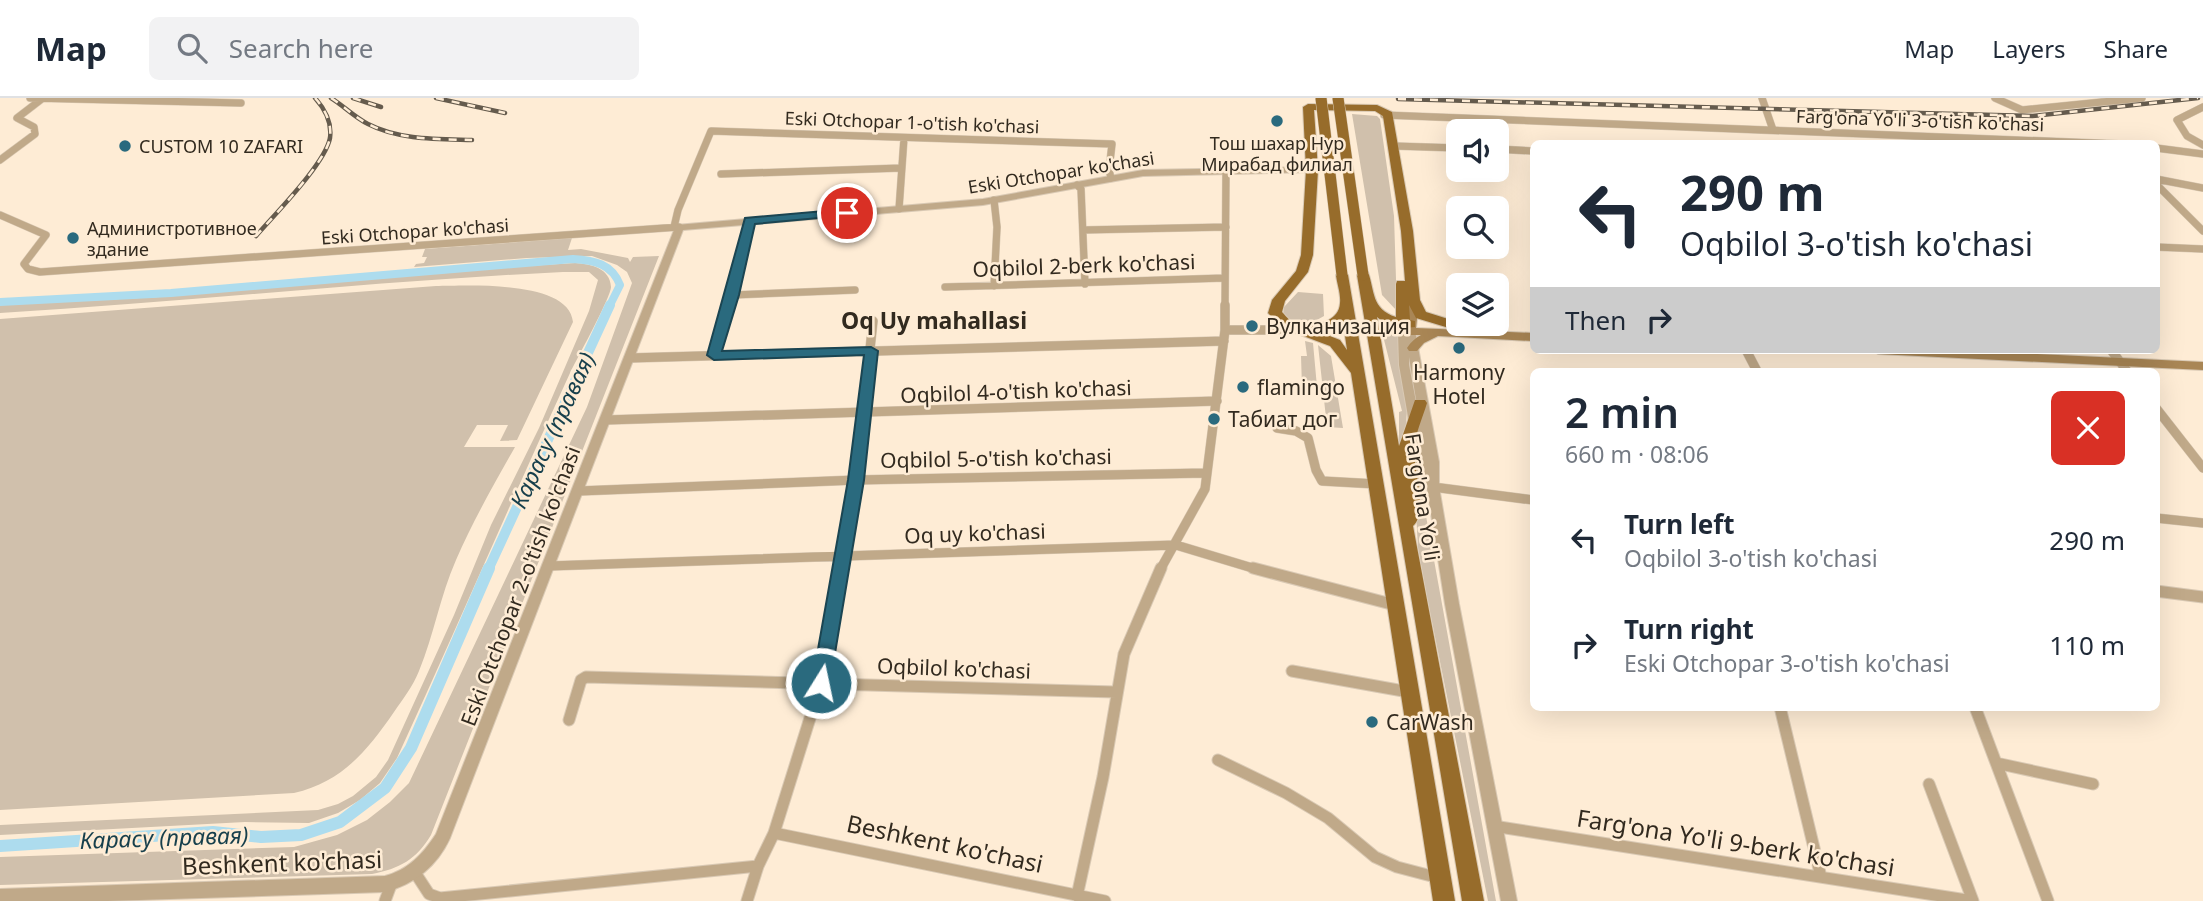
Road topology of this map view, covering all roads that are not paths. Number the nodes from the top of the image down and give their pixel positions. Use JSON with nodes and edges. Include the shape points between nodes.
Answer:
{"nodes":[{"id":1,"x":30,"y":98,"type":"edge"},
{"id":2,"x":44,"y":98,"type":"edge"},
{"id":3,"x":1321,"y":98,"type":"edge"},
{"id":4,"x":1338,"y":98,"type":"edge"},
{"id":5,"x":1762,"y":98,"type":"edge"},
{"id":6,"x":1996,"y":98,"type":"edge"},
{"id":7,"x":2142,"y":98,"type":"edge"},
{"id":8,"x":103,"y":99,"type":"edge"},
{"id":9,"x":139,"y":99,"type":"edge"},
{"id":10,"x":2132,"y":99,"type":"edge"},
{"id":11,"x":197,"y":100,"type":"edge"},
{"id":12,"x":241,"y":103,"type":"dead end"},
{"id":13,"x":2203,"y":107,"type":"edge"},
{"id":14,"x":1387,"y":117,"type":"junction"},
{"id":15,"x":1773,"y":130,"type":"junction"},
{"id":16,"x":712,"y":131,"type":"joint"},
{"id":17,"x":904,"y":138,"type":"junction"},
{"id":18,"x":2020,"y":140,"type":"edge"},
{"id":19,"x":2203,"y":145,"type":"edge"},
{"id":20,"x":1394,"y":146,"type":"junction"},
{"id":21,"x":1446,"y":148,"type":"edge"},
{"id":22,"x":1509,"y":149,"type":"edge"},
{"id":23,"x":2160,"y":149,"type":"edge"},
{"id":24,"x":1530,"y":150,"type":"edge"},
{"id":25,"x":2203,"y":154,"type":"edge"},
{"id":26,"x":0,"y":160,"type":"edge"},
{"id":27,"x":901,"y":168,"type":"junction"},
{"id":28,"x":1226,"y":170,"type":"junction"},
{"id":29,"x":1312,"y":170,"type":"junction"},
{"id":30,"x":721,"y":173,"type":"dead end"},
{"id":31,"x":1111,"y":178,"type":"junction"},
{"id":32,"x":2160,"y":183,"type":"edge"},
{"id":33,"x":1077,"y":185,"type":"junction"},
{"id":34,"x":2160,"y":186,"type":"edge"},
{"id":35,"x":2203,"y":188,"type":"edge"},
{"id":36,"x":994,"y":201,"type":"junction"},
{"id":37,"x":899,"y":208,"type":"junction"},
{"id":38,"x":0,"y":215,"type":"edge"},
{"id":39,"x":750,"y":221,"type":"junction"},
{"id":40,"x":1404,"y":225,"type":"junction"},
{"id":41,"x":677,"y":227,"type":"junction"},
{"id":42,"x":1226,"y":228,"type":"junction"},
{"id":43,"x":1083,"y":230,"type":"junction"},
{"id":44,"x":2203,"y":231,"type":"edge"},
{"id":45,"x":2160,"y":247,"type":"edge"},
{"id":46,"x":2203,"y":249,"type":"edge"},
{"id":47,"x":1224,"y":278,"type":"junction"},
{"id":48,"x":1085,"y":284,"type":"junction"},
{"id":49,"x":993,"y":286,"type":"junction"},
{"id":50,"x":946,"y":287,"type":"dead end"},
{"id":51,"x":855,"y":290,"type":"dead end"},
{"id":52,"x":733,"y":295,"type":"junction"},
{"id":53,"x":1413,"y":300,"type":"junction"},
{"id":54,"x":1367,"y":301,"type":"junction"},
{"id":55,"x":1346,"y":304,"type":"junction"},
{"id":56,"x":873,"y":321,"type":"dead end"},
{"id":57,"x":1446,"y":323,"type":"edge"},
{"id":58,"x":1287,"y":325,"type":"junction"},
{"id":59,"x":1408,"y":326,"type":"junction"},
{"id":60,"x":1446,"y":327,"type":"edge"},
{"id":61,"x":1509,"y":329,"type":"edge"},
{"id":62,"x":1225,"y":330,"type":"junction"},
{"id":63,"x":1530,"y":330,"type":"edge"},
{"id":64,"x":1438,"y":334,"type":"junction"},
{"id":65,"x":1530,"y":337,"type":"edge"},
{"id":66,"x":1224,"y":341,"type":"junction"},
{"id":67,"x":1413,"y":348,"type":"junction"},
{"id":68,"x":871,"y":351,"type":"junction"},
{"id":69,"x":2068,"y":354,"type":"edge"},
{"id":70,"x":2097,"y":354,"type":"edge"},
{"id":71,"x":714,"y":355,"type":"junction"},
{"id":72,"x":2115,"y":355,"type":"edge"},
{"id":73,"x":629,"y":358,"type":"junction"},
{"id":74,"x":2203,"y":360,"type":"edge"},
{"id":75,"x":2203,"y":366,"type":"edge"},
{"id":76,"x":1358,"y":373,"type":"junction"},
{"id":77,"x":1217,"y":401,"type":"junction"},
{"id":78,"x":1420,"y":403,"type":"junction"},
{"id":79,"x":865,"y":413,"type":"junction"},
{"id":80,"x":2160,"y":413,"type":"edge"},
{"id":81,"x":606,"y":420,"type":"junction"},
{"id":82,"x":1414,"y":422,"type":"junction"},
{"id":83,"x":1277,"y":428,"type":"dead end"},
{"id":84,"x":2203,"y":468,"type":"edge"},
{"id":85,"x":1205,"y":472,"type":"junction"},
{"id":86,"x":856,"y":480,"type":"junction"},
{"id":87,"x":1376,"y":484,"type":"junction"},
{"id":88,"x":1433,"y":487,"type":"junction"},
{"id":89,"x":579,"y":491,"type":"junction"},
{"id":90,"x":1530,"y":500,"type":"edge"},
{"id":91,"x":2160,"y":518,"type":"edge"},
{"id":92,"x":2203,"y":523,"type":"edge"},
{"id":93,"x":1176,"y":545,"type":"junction"},
{"id":94,"x":1408,"y":548,"type":"junction"},
{"id":95,"x":844,"y":558,"type":"junction"},
{"id":96,"x":549,"y":566,"type":"junction"},
{"id":97,"x":2160,"y":592,"type":"edge"},
{"id":98,"x":2203,"y":597,"type":"edge"},
{"id":99,"x":1395,"y":605,"type":"junction"},
{"id":100,"x":1292,"y":671,"type":"dead end"},
{"id":101,"x":821,"y":683,"type":"junction"},
{"id":102,"x":1116,"y":692,"type":"junction"},
{"id":103,"x":1409,"y":692,"type":"junction"},
{"id":104,"x":1781,"y":711,"type":"edge"},
{"id":105,"x":1976,"y":711,"type":"edge"},
{"id":106,"x":569,"y":720,"type":"dead end"},
{"id":107,"x":1218,"y":760,"type":"dead end"},
{"id":108,"x":1996,"y":763,"type":"junction"},
{"id":109,"x":1929,"y":784,"type":"dead end"},
{"id":110,"x":2093,"y":784,"type":"dead end"},
{"id":111,"x":1493,"y":826,"type":"junction"},
{"id":112,"x":774,"y":833,"type":"junction"},
{"id":113,"x":758,"y":866,"type":"junction"},
{"id":114,"x":414,"y":872,"type":"junction"},
{"id":115,"x":1821,"y":877,"type":"junction"},
{"id":116,"x":1440,"y":878,"type":"junction"},
{"id":117,"x":392,"y":882,"type":"junction"},
{"id":118,"x":214,"y":895,"type":"edge"},
{"id":119,"x":1077,"y":895,"type":"junction"},
{"id":120,"x":0,"y":897,"type":"edge"},
{"id":121,"x":385,"y":901,"type":"edge"},
{"id":122,"x":747,"y":901,"type":"edge"},
{"id":123,"x":1105,"y":901,"type":"edge"},
{"id":124,"x":1444,"y":901,"type":"edge"},
{"id":125,"x":1473,"y":901,"type":"edge"},
{"id":126,"x":1509,"y":901,"type":"edge"},
{"id":127,"x":1973,"y":901,"type":"edge"},
{"id":128,"x":2048,"y":901,"type":"edge"}],
"edges":[{"from":1,"to":2,"type":"street"},
{"from":2,"to":8,"type":"street"},
{"from":2,"to":26,"type":"street","via":[[17,118],[34,127],[35,134]]},
{"from":3,"to":55,"type":"main road","bridge":true},
{"from":4,"to":54,"type":"main road","name":"Farg'ona Yo'li","bridge":true},
{"from":5,"to":15,"type":"street"},
{"from":6,"to":10,"type":"street","via":[[2022,110]]},
{"from":7,"to":10,"type":"street"},
{"from":8,"to":9,"type":"street"},
{"from":9,"to":11,"type":"street"},
{"from":11,"to":12,"type":"street"},
{"from":13,"to":19,"type":"street","via":[[2177,120],[2179,129]]},
{"from":14,"to":15,"type":"street","name":"Farg'ona Yo'li 3-o'tish ko'chasi"},
{"from":14,"to":20,"type":"main road"},
{"from":14,"to":29,"type":"main road","via":[[1373,112],[1319,110],[1307,114]]},
{"from":15,"to":18,"type":"street","name":"Farg'ona Yo'li 3-o'tish ko'chasi"},
{"from":16,"to":17,"type":"street","name":"Eski Otchopar 1-o'tish ko'chasi"},
{"from":16,"to":41,"type":"street","name":"Eski Otchopar 2-o'tish ko'chasi","via":[[678,210]]},
{"from":17,"to":27,"type":"street"},
{"from":17,"to":31,"type":"street","name":"Eski Otchopar 1-o'tish ko'chasi","via":[[1112,144]]},
{"from":20,"to":21,"type":"street"},
{"from":20,"to":40,"type":"main road"},
{"from":22,"to":24,"type":"street"},
{"from":23,"to":25,"type":"street"},
{"from":27,"to":30,"type":"street"},
{"from":27,"to":37,"type":"street"},
{"from":28,"to":29,"type":"street","name":"Eski Otchopar ko'chasi"},
{"from":28,"to":31,"type":"street","name":"Eski Otchopar ko'chasi"},
{"from":28,"to":42,"type":"street"},
{"from":29,"to":58,"type":"main road","via":[[1306,263],[1275,309]]},
{"from":31,"to":33,"type":"street","name":"Eski Otchopar ko'chasi"},
{"from":32,"to":35,"type":"street"},
{"from":33,"to":36,"type":"street","name":"Eski Otchopar ko'chasi"},
{"from":33,"to":43,"type":"street"},
{"from":34,"to":44,"type":"street"},
{"from":36,"to":37,"type":"street","name":"Eski Otchopar ko'chasi"},
{"from":36,"to":49,"type":"street"},
{"from":37,"to":39,"type":"street","name":"Eski Otchopar ko'chasi"},
{"from":38,"to":41,"type":"street","name":"Eski Otchopar ko'chasi","via":[[46,235],[24,262],[26,268],[40,272]]},
{"from":39,"to":41,"type":"street","name":"Eski Otchopar ko'chasi"},
{"from":39,"to":52,"type":"street"},
{"from":40,"to":53,"type":"main road"},
{"from":40,"to":59,"type":"main road","via":[[1400,230]]},
{"from":41,"to":73,"type":"street","name":"Eski Otchopar 2-o'tish ko'chasi"},
{"from":42,"to":43,"type":"street"},
{"from":42,"to":47,"type":"street"},
{"from":43,"to":48,"type":"street"},
{"from":45,"to":46,"type":"street"},
{"from":47,"to":48,"type":"street","name":"Oqbilol 2-berk ko'chasi"},
{"from":47,"to":62,"type":"street"},
{"from":48,"to":49,"type":"street","name":"Oqbilol 2-berk ko'chasi"},
{"from":49,"to":50,"type":"street","name":"Oqbilol 2-berk ko'chasi"},
{"from":51,"to":52,"type":"street"},
{"from":52,"to":71,"type":"street"},
{"from":53,"to":57,"type":"main road","via":[[1421,314]]},
{"from":53,"to":59,"type":"main road","name":"Farg'ona Yo'li"},
{"from":54,"to":59,"type":"main road","via":[[1380,314]]},
{"from":54,"to":94,"type":"main road","name":"Farg'ona Yo'li"},
{"from":55,"to":58,"type":"main road","via":[[1342,316],[1326,327]]},
{"from":55,"to":76,"type":"main road"},
{"from":56,"to":68,"type":"street"},
{"from":58,"to":62,"type":"street","via":[[1277,330]]},
{"from":58,"to":76,"type":"main road","via":[[1335,342]]},
{"from":59,"to":60,"type":"main road"},
{"from":59,"to":64,"type":"main road"},
{"from":59,"to":67,"type":"street","name":"Farg'ona Yo'li"},
{"from":59,"to":82,"type":"street","name":"Farg'ona Yo'li","via":[[1404,365]]},
{"from":61,"to":63,"type":"main road"},
{"from":62,"to":66,"type":"street"},
{"from":64,"to":65,"type":"main road"},
{"from":64,"to":67,"type":"main road","via":[[1420,340]]},
{"from":66,"to":68,"type":"street"},
{"from":66,"to":77,"type":"street"},
{"from":67,"to":78,"type":"street","name":"Farg'ona Yo'li"},
{"from":68,"to":71,"type":"street"},
{"from":68,"to":79,"type":"street"},
{"from":69,"to":72,"type":"main road"},
{"from":70,"to":72,"type":"main road"},
{"from":71,"to":73,"type":"street"},
{"from":72,"to":74,"type":"main road"},
{"from":72,"to":75,"type":"main road"},
{"from":73,"to":81,"type":"street","name":"Eski Otchopar 2-o'tish ko'chasi"},
{"from":76,"to":87,"type":"main road"},
{"from":77,"to":79,"type":"street","name":"Oqbilol 4-o'tish ko'chasi"},
{"from":77,"to":85,"type":"street"},
{"from":78,"to":82,"type":"main road"},
{"from":78,"to":88,"type":"street","name":"Farg'ona Yo'li","via":[[1433,462]]},
{"from":79,"to":81,"type":"street","name":"Oqbilol 4-o'tish ko'chasi"},
{"from":79,"to":86,"type":"street"},
{"from":80,"to":84,"type":"street"},
{"from":81,"to":89,"type":"street","name":"Eski Otchopar 2-o'tish ko'chasi"},
{"from":82,"to":88,"type":"street","name":"Farg'ona Yo'li","via":[[1425,479]]},
{"from":82,"to":94,"type":"main road","via":[[1406,447],[1412,501]]},
{"from":83,"to":87,"type":"street","via":[[1308,438],[1322,481]]},
{"from":85,"to":86,"type":"street","name":"Oqbilol 5-o'tish ko'chasi"},
{"from":85,"to":93,"type":"street","via":[[1205,489]]},
{"from":86,"to":89,"type":"street","name":"Oqbilol 5-o'tish ko'chasi"},
{"from":86,"to":95,"type":"street"},
{"from":87,"to":99,"type":"main road"},
{"from":88,"to":90,"type":"street"},
{"from":88,"to":111,"type":"street","name":"Farg'ona Yo'li"},
{"from":89,"to":96,"type":"street","name":"Eski Otchopar 2-o'tish ko'chasi"},
{"from":91,"to":92,"type":"street"},
{"from":93,"to":95,"type":"street","name":"Oq uy ko'chasi"},
{"from":93,"to":99,"type":"street","name":"Oq uy ko'chasi"},
{"from":93,"to":102,"type":"street","via":[[1154,579],[1138,618]]},
{"from":94,"to":125,"type":"main road","name":"Farg'ona Yo'li"},
{"from":95,"to":96,"type":"street","name":"Oq uy ko'chasi"},
{"from":95,"to":101,"type":"street"},
{"from":96,"to":114,"type":"street","name":"Eski Otchopar 2-o'tish ko'chasi","via":[[442,838]]},
{"from":97,"to":98,"type":"street"},
{"from":99,"to":103,"type":"main road"},
{"from":100,"to":103,"type":"street"},
{"from":101,"to":102,"type":"street","name":"Oqbilol ko'chasi"},
{"from":101,"to":106,"type":"street","name":"Oqbilol ko'chasi","via":[[586,677],[581,680]]},
{"from":101,"to":112,"type":"street"},
{"from":102,"to":119,"type":"street"},
{"from":103,"to":116,"type":"main road"},
{"from":104,"to":115,"type":"street"},
{"from":105,"to":108,"type":"street"},
{"from":107,"to":116,"type":"street","via":[[1328,818],[1375,857]]},
{"from":108,"to":110,"type":"street"},
{"from":108,"to":128,"type":"street"},
{"from":109,"to":127,"type":"street"},
{"from":111,"to":115,"type":"street","name":"Farg'ona Yo'li 9-berk ko'chasi"},
{"from":111,"to":126,"type":"street","name":"Farg'ona Yo'li"},
{"from":112,"to":113,"type":"street"},
{"from":112,"to":119,"type":"street","name":"Beshkent ko'chasi"},
{"from":113,"to":114,"type":"street","name":"Beshkent ko'chasi","via":[[440,898],[429,894]]},
{"from":113,"to":122,"type":"street"},
{"from":114,"to":117,"type":"street","name":"Beshkent ko'chasi"},
{"from":115,"to":127,"type":"street","name":"Farg'ona Yo'li 9-berk ko'chasi"},
{"from":116,"to":124,"type":"main road"},
{"from":117,"to":118,"type":"street","name":"Beshkent ko'chasi"},
{"from":117,"to":121,"type":"street"},
{"from":118,"to":120,"type":"street","name":"Beshkent ko'chasi"},
{"from":119,"to":123,"type":"street","name":"Beshkent ko'chasi"}]}
